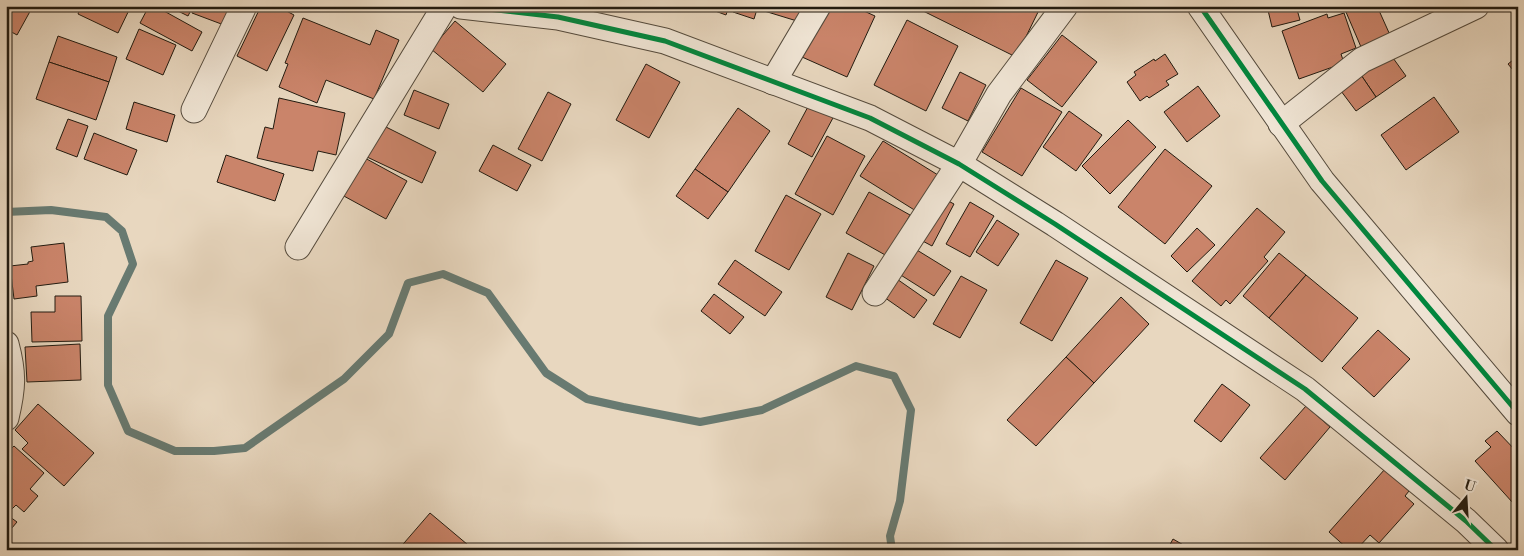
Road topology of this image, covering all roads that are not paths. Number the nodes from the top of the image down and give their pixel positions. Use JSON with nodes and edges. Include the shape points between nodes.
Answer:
{"nodes":[{"id":1,"x":244,"y":6,"type":"edge"},
{"id":2,"x":445,"y":6,"type":"edge"},
{"id":3,"x":461,"y":6,"type":"edge"},
{"id":4,"x":818,"y":6,"type":"edge"},
{"id":5,"x":1065,"y":6,"type":"edge"},
{"id":6,"x":1200,"y":6,"type":"edge"},
{"id":7,"x":1476,"y":6,"type":"edge"},
{"id":8,"x":773,"y":82,"type":"junction"},
{"id":9,"x":194,"y":110,"type":"dead end"},
{"id":10,"x":1281,"y":124,"type":"junction"},
{"id":11,"x":959,"y":164,"type":"junction"},
{"id":12,"x":298,"y":247,"type":"dead end"},
{"id":13,"x":876,"y":293,"type":"dead end"},
{"id":14,"x":6,"y":344,"type":"edge"},
{"id":15,"x":1518,"y":413,"type":"edge"},
{"id":16,"x":6,"y":418,"type":"edge"},
{"id":17,"x":1496,"y":550,"type":"edge"}],
"edges":[{"from":1,"to":9,"type":"street"},
{"from":2,"to":12,"type":"street"},
{"from":3,"to":8,"type":"street","via":[[558,17],[665,41]]},
{"from":4,"to":8,"type":"street"},
{"from":5,"to":11,"type":"street","via":[[998,94]]},
{"from":6,"to":10,"type":"street"},
{"from":7,"to":10,"type":"street","via":[[1362,60]]},
{"from":8,"to":11,"type":"street","via":[[870,118]]},
{"from":10,"to":15,"type":"street","via":[[1322,181]]},
{"from":11,"to":13,"type":"street"},
{"from":11,"to":17,"type":"street","via":[[1305,389],[1466,521]]},
{"from":14,"to":16,"type":"street","via":[[12,366],[12,391]]}]}
